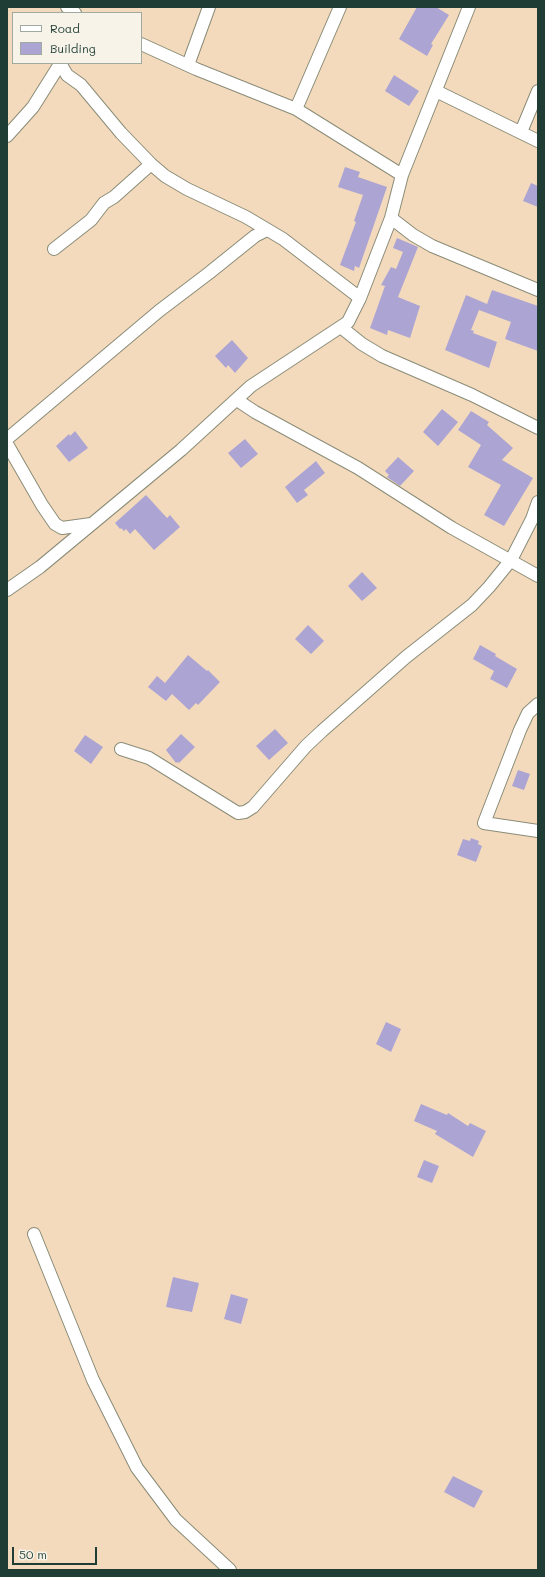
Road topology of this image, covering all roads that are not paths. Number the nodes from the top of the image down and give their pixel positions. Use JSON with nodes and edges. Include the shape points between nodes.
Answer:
{"nodes":[{"id":1,"x":208,"y":7,"type":"edge"},
{"id":2,"x":340,"y":7,"type":"edge"},
{"id":3,"x":469,"y":7,"type":"edge"},
{"id":4,"x":142,"y":44,"type":"edge"},
{"id":5,"x":59,"y":64,"type":"edge"},
{"id":6,"x":61,"y":64,"type":"edge"},
{"id":7,"x":188,"y":65,"type":"junction"},
{"id":8,"x":436,"y":91,"type":"junction"},
{"id":9,"x":538,"y":91,"type":"edge"},
{"id":10,"x":296,"y":109,"type":"junction"},
{"id":11,"x":521,"y":132,"type":"junction"},
{"id":12,"x":7,"y":136,"type":"edge"},
{"id":13,"x":538,"y":142,"type":"edge"},
{"id":14,"x":151,"y":164,"type":"junction"},
{"id":15,"x":402,"y":175,"type":"junction"},
{"id":16,"x":391,"y":218,"type":"junction"},
{"id":17,"x":267,"y":230,"type":"junction"},
{"id":18,"x":54,"y":249,"type":"dead end"},
{"id":19,"x":538,"y":290,"type":"edge"},
{"id":20,"x":360,"y":298,"type":"junction"},
{"id":21,"x":342,"y":328,"type":"junction"},
{"id":22,"x":237,"y":400,"type":"junction"},
{"id":23,"x":538,"y":428,"type":"edge"},
{"id":24,"x":7,"y":440,"type":"edge"},
{"id":25,"x":7,"y":444,"type":"edge"},
{"id":26,"x":538,"y":502,"type":"edge"},
{"id":27,"x":92,"y":524,"type":"junction"},
{"id":28,"x":510,"y":560,"type":"junction"},
{"id":29,"x":538,"y":576,"type":"edge"},
{"id":30,"x":7,"y":590,"type":"edge"},
{"id":31,"x":537,"y":706,"type":"edge"},
{"id":32,"x":121,"y":749,"type":"dead end"},
{"id":33,"x":538,"y":831,"type":"edge"},
{"id":34,"x":34,"y":1234,"type":"dead end"},
{"id":35,"x":230,"y":1570,"type":"edge"}],
"edges":[{"from":1,"to":7,"type":"street"},
{"from":2,"to":10,"type":"street"},
{"from":3,"to":8,"type":"street"},
{"from":4,"to":7,"type":"street"},
{"from":5,"to":12,"type":"street","via":[[33,107]]},
{"from":6,"to":14,"type":"street","via":[[67,75],[81,85]]},
{"from":7,"to":10,"type":"street"},
{"from":8,"to":11,"type":"street"},
{"from":8,"to":15,"type":"street"},
{"from":9,"to":11,"type":"street"},
{"from":10,"to":15,"type":"street"},
{"from":11,"to":13,"type":"street"},
{"from":14,"to":17,"type":"street","via":[[175,182],[226,206]]},
{"from":14,"to":18,"type":"street","via":[[119,194],[104,203],[91,220]]},
{"from":15,"to":16,"type":"street"},
{"from":16,"to":19,"type":"street","via":[[432,246]]},
{"from":16,"to":20,"type":"street"},
{"from":17,"to":20,"type":"street"},
{"from":17,"to":24,"type":"street","via":[[255,236],[159,311]]},
{"from":20,"to":21,"type":"street","via":[[348,322]]},
{"from":21,"to":22,"type":"street","via":[[251,386]]},
{"from":21,"to":23,"type":"street","via":[[382,356],[472,395]]},
{"from":22,"to":27,"type":"street"},
{"from":22,"to":28,"type":"street","via":[[358,468],[452,528]]},
{"from":25,"to":27,"type":"street","via":[[55,524],[62,528]]},
{"from":26,"to":28,"type":"street"},
{"from":27,"to":30,"type":"street","via":[[40,567]]},
{"from":28,"to":29,"type":"street"},
{"from":28,"to":32,"type":"street","via":[[472,605],[406,657],[306,746],[253,807],[245,812],[238,813],[149,758]]},
{"from":31,"to":33,"type":"street","via":[[528,714],[520,730],[484,823]]},
{"from":34,"to":35,"type":"street","via":[[93,1380],[137,1468],[176,1520]]}]}
